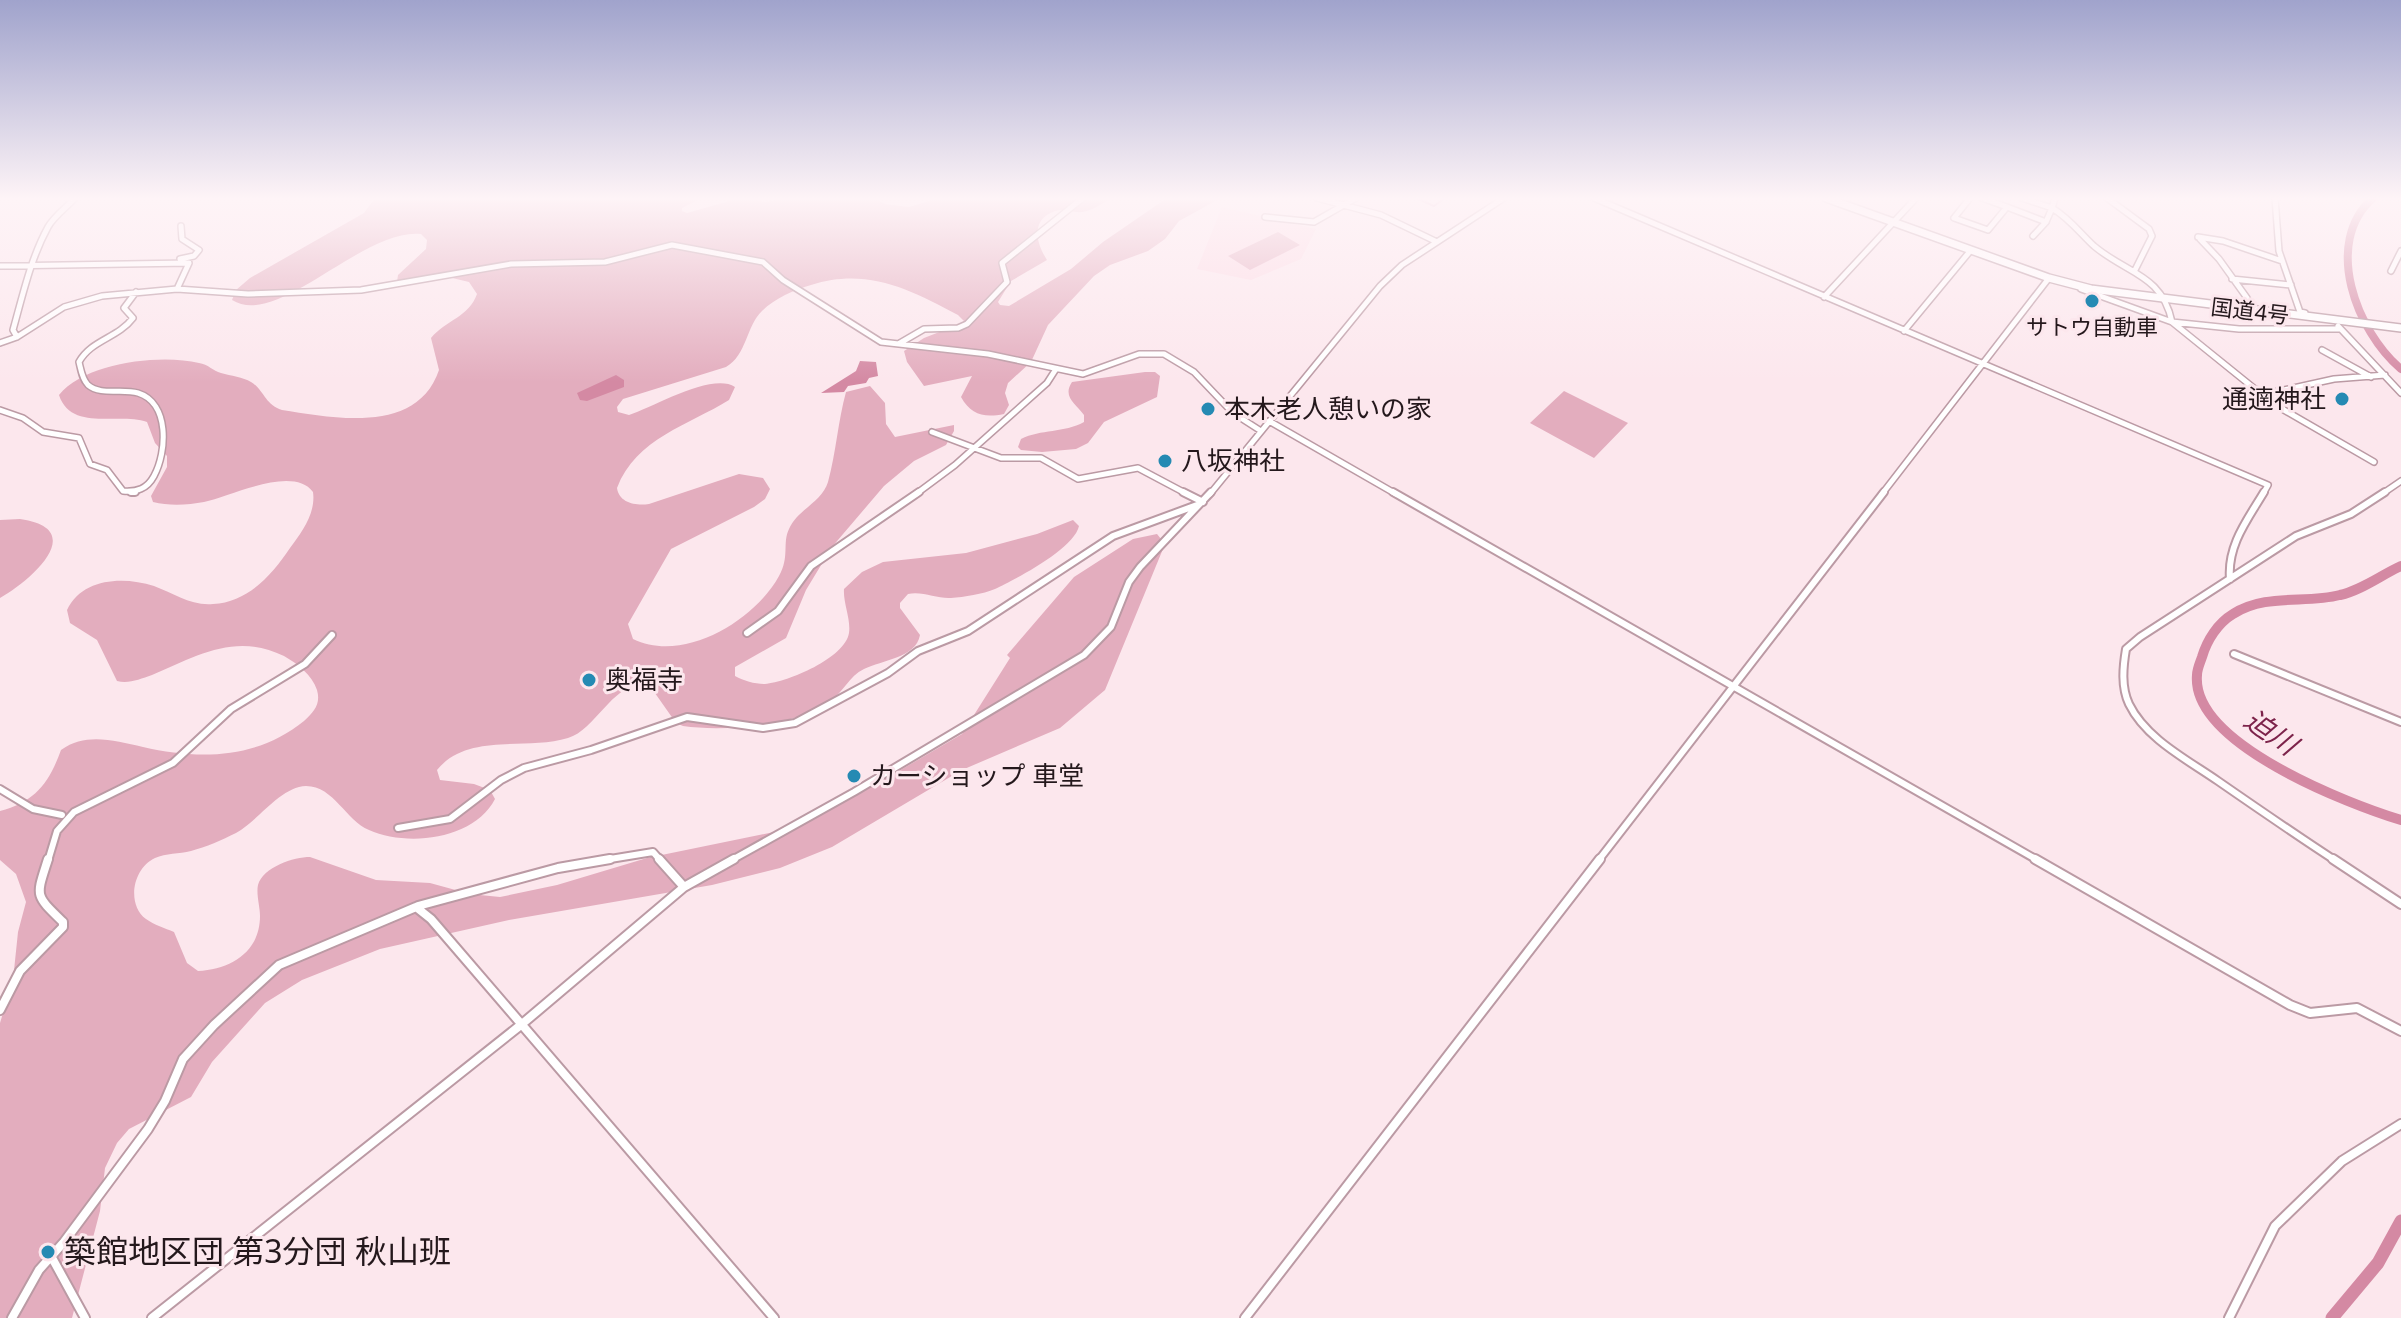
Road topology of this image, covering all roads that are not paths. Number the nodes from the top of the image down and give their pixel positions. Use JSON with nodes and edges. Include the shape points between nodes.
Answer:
{"nodes":[{"id":1,"x":34,"y":260,"type":"edge"},
{"id":2,"x":138,"y":260,"type":"edge"},
{"id":3,"x":615,"y":260,"type":"edge"},
{"id":4,"x":750,"y":260,"type":"edge"},
{"id":5,"x":1006,"y":260,"type":"edge"},
{"id":6,"x":1412,"y":260,"type":"edge"},
{"id":7,"x":1737,"y":260,"type":"edge"},
{"id":8,"x":1859,"y":260,"type":"edge"},
{"id":9,"x":1963,"y":260,"type":"edge"},
{"id":10,"x":1997,"y":260,"type":"edge"},
{"id":11,"x":2116,"y":260,"type":"edge"},
{"id":12,"x":2140,"y":260,"type":"edge"},
{"id":13,"x":2219,"y":260,"type":"edge"},
{"id":14,"x":2278,"y":260,"type":"edge"},
{"id":15,"x":2397,"y":260,"type":"edge"},
{"id":16,"x":2282,"y":261,"type":"joint"},
{"id":17,"x":77,"y":265,"type":"junction"},
{"id":18,"x":0,"y":266,"type":"edge"},
{"id":19,"x":30,"y":266,"type":"junction"},
{"id":20,"x":2135,"y":270,"type":"junction"},
{"id":21,"x":2391,"y":271,"type":"dead end"},
{"id":22,"x":2049,"y":278,"type":"junction"},
{"id":23,"x":2232,"y":279,"type":"junction"},
{"id":24,"x":2076,"y":285,"type":"junction"},
{"id":25,"x":2291,"y":285,"type":"junction"},
{"id":26,"x":177,"y":289,"type":"junction"},
{"id":27,"x":137,"y":291,"type":"junction"},
{"id":28,"x":1824,"y":297,"type":"junction"},
{"id":29,"x":2170,"y":301,"type":"junction"},
{"id":30,"x":2244,"y":301,"type":"dead end"},
{"id":31,"x":2300,"y":312,"type":"junction"},
{"id":32,"x":2280,"y":315,"type":"junction"},
{"id":33,"x":2322,"y":320,"type":"junction"},
{"id":34,"x":2172,"y":322,"type":"junction"},
{"id":35,"x":2338,"y":324,"type":"junction"},
{"id":36,"x":2399,"y":328,"type":"edge"},
{"id":37,"x":1904,"y":331,"type":"junction"},
{"id":38,"x":17,"y":337,"type":"junction"},
{"id":39,"x":0,"y":343,"type":"edge"},
{"id":40,"x":899,"y":343,"type":"junction"},
{"id":41,"x":2322,"y":350,"type":"dead end"},
{"id":42,"x":1983,"y":364,"type":"junction"},
{"id":43,"x":1056,"y":369,"type":"junction"},
{"id":44,"x":2385,"y":375,"type":"junction"},
{"id":45,"x":2371,"y":377,"type":"junction"},
{"id":46,"x":2270,"y":393,"type":"junction"},
{"id":47,"x":2401,"y":393,"type":"edge"},
{"id":48,"x":0,"y":410,"type":"edge"},
{"id":49,"x":1269,"y":421,"type":"junction"},
{"id":50,"x":1261,"y":431,"type":"junction"},
{"id":51,"x":932,"y":432,"type":"dead end"},
{"id":52,"x":974,"y":448,"type":"junction"},
{"id":53,"x":2374,"y":462,"type":"dead end"},
{"id":54,"x":2401,"y":481,"type":"edge"},
{"id":55,"x":1201,"y":503,"type":"junction"},
{"id":56,"x":2230,"y":579,"type":"junction"},
{"id":57,"x":747,"y":633,"type":"dead end"},
{"id":58,"x":332,"y":635,"type":"dead end"},
{"id":59,"x":2234,"y":654,"type":"dead end"},
{"id":60,"x":1734,"y":687,"type":"junction"},
{"id":61,"x":2401,"y":722,"type":"edge"},
{"id":62,"x":0,"y":789,"type":"edge"},
{"id":63,"x":62,"y":815,"type":"dead end"},
{"id":64,"x":398,"y":828,"type":"dead end"},
{"id":65,"x":684,"y":887,"type":"junction"},
{"id":66,"x":2401,"y":904,"type":"edge"},
{"id":67,"x":416,"y":907,"type":"junction"},
{"id":68,"x":0,"y":1010,"type":"edge"},
{"id":69,"x":522,"y":1024,"type":"junction"},
{"id":70,"x":2401,"y":1031,"type":"edge"},
{"id":71,"x":2401,"y":1124,"type":"edge"},
{"id":72,"x":51,"y":1256,"type":"junction"},
{"id":73,"x":12,"y":1318,"type":"edge"},
{"id":74,"x":85,"y":1318,"type":"edge"},
{"id":75,"x":152,"y":1318,"type":"edge"},
{"id":76,"x":774,"y":1318,"type":"edge"},
{"id":77,"x":1245,"y":1318,"type":"edge"},
{"id":78,"x":2229,"y":1318,"type":"edge"}],
"edges":[{"from":1,"to":19,"type":"street"},
{"from":2,"to":17,"type":"street"},
{"from":3,"to":26,"type":"street","via":[[511,264],[361,290],[248,294]]},
{"from":4,"to":40,"type":"street","via":[[763,262],[873,338]]},
{"from":5,"to":40,"type":"street","via":[[1001,270],[1007,282],[973,321],[958,328],[924,329]]},
{"from":6,"to":49,"type":"street","via":[[1392,273]]},
{"from":7,"to":28,"type":"street"},
{"from":8,"to":28,"type":"street"},
{"from":9,"to":37,"type":"street"},
{"from":10,"to":22,"type":"highway","name":"国道4号"},
{"from":11,"to":20,"type":"street"},
{"from":12,"to":20,"type":"street"},
{"from":13,"to":23,"type":"street"},
{"from":14,"to":16,"type":"street"},
{"from":15,"to":21,"type":"street"},
{"from":16,"to":25,"type":"street"},
{"from":17,"to":19,"type":"street"},
{"from":17,"to":26,"type":"street","via":[[189,263]]},
{"from":18,"to":19,"type":"street"},
{"from":19,"to":38,"type":"street","via":[[13,330]]},
{"from":20,"to":29,"type":"street"},
{"from":22,"to":24,"type":"highway","name":"国道4号"},
{"from":22,"to":42,"type":"street"},
{"from":23,"to":25,"type":"street"},
{"from":23,"to":30,"type":"street","via":[[2247,298]]},
{"from":24,"to":29,"type":"highway","name":"国道4号"},
{"from":24,"to":34,"type":"street"},
{"from":25,"to":31,"type":"street"},
{"from":26,"to":27,"type":"street"},
{"from":27,"to":38,"type":"street","via":[[64,307]]},
{"from":27,"to":48,"type":"street","via":[[124,308],[133,318],[127,328],[87,349],[79,362],[86,383],[145,397],[162,422],[156,473],[145,488],[123,491],[107,470],[90,464],[79,438],[43,432]]},
{"from":28,"to":37,"type":"street"},
{"from":29,"to":32,"type":"highway","name":"国道4号"},
{"from":29,"to":34,"type":"street"},
{"from":31,"to":32,"type":"street"},
{"from":31,"to":33,"type":"street"},
{"from":32,"to":33,"type":"highway","name":"国道4号"},
{"from":33,"to":35,"type":"highway","name":"国道4号"},
{"from":34,"to":35,"type":"street","via":[[2239,329]]},
{"from":34,"to":46,"type":"street","via":[[2255,389]]},
{"from":35,"to":36,"type":"highway","name":"国道4号"},
{"from":35,"to":44,"type":"street"},
{"from":37,"to":42,"type":"street"},
{"from":38,"to":39,"type":"street"},
{"from":40,"to":43,"type":"street"},
{"from":41,"to":45,"type":"street"},
{"from":42,"to":56,"type":"street","via":[[2268,485],[2232,551]]},
{"from":42,"to":60,"type":"street"},
{"from":43,"to":50,"type":"street","via":[[1083,374],[1145,353],[1168,357],[1204,379],[1239,419]]},
{"from":43,"to":52,"type":"street"},
{"from":44,"to":45,"type":"street"},
{"from":44,"to":47,"type":"street"},
{"from":45,"to":46,"type":"street"},
{"from":46,"to":53,"type":"street","via":[[2284,410]]},
{"from":49,"to":50,"type":"street"},
{"from":49,"to":60,"type":"street"},
{"from":50,"to":55,"type":"street"},
{"from":51,"to":52,"type":"street"},
{"from":52,"to":55,"type":"street","via":[[1001,458],[1041,458],[1078,479],[1138,468]]},
{"from":52,"to":57,"type":"street","via":[[811,566],[778,611]]},
{"from":54,"to":56,"type":"street","via":[[2351,514],[2296,536]]},
{"from":55,"to":64,"type":"street","via":[[1113,536],[968,631],[918,651],[880,678],[795,723],[763,728],[687,717],[524,768],[450,819]]},
{"from":55,"to":65,"type":"street","via":[[1140,567],[1111,627],[1084,655]]},
{"from":56,"to":66,"type":"street","via":[[2126,649],[2130,707],[2189,761]]},
{"from":58,"to":68,"type":"street","via":[[305,664],[231,709],[173,763],[62,822],[38,892],[63,927],[18,971]]},
{"from":59,"to":61,"type":"street"},
{"from":60,"to":70,"type":"street","via":[[2290,1005],[2310,1013],[2357,1008]]},
{"from":60,"to":77,"type":"street"},
{"from":62,"to":63,"type":"street","via":[[33,809]]},
{"from":65,"to":67,"type":"street","via":[[653,852],[558,868]]},
{"from":65,"to":69,"type":"street"},
{"from":67,"to":69,"type":"street"},
{"from":67,"to":72,"type":"street","via":[[270,970],[183,1059],[148,1129]]},
{"from":69,"to":75,"type":"street"},
{"from":69,"to":76,"type":"street"},
{"from":71,"to":78,"type":"street","via":[[2342,1161],[2275,1226]]},
{"from":72,"to":73,"type":"street"},
{"from":72,"to":74,"type":"street"}]}
